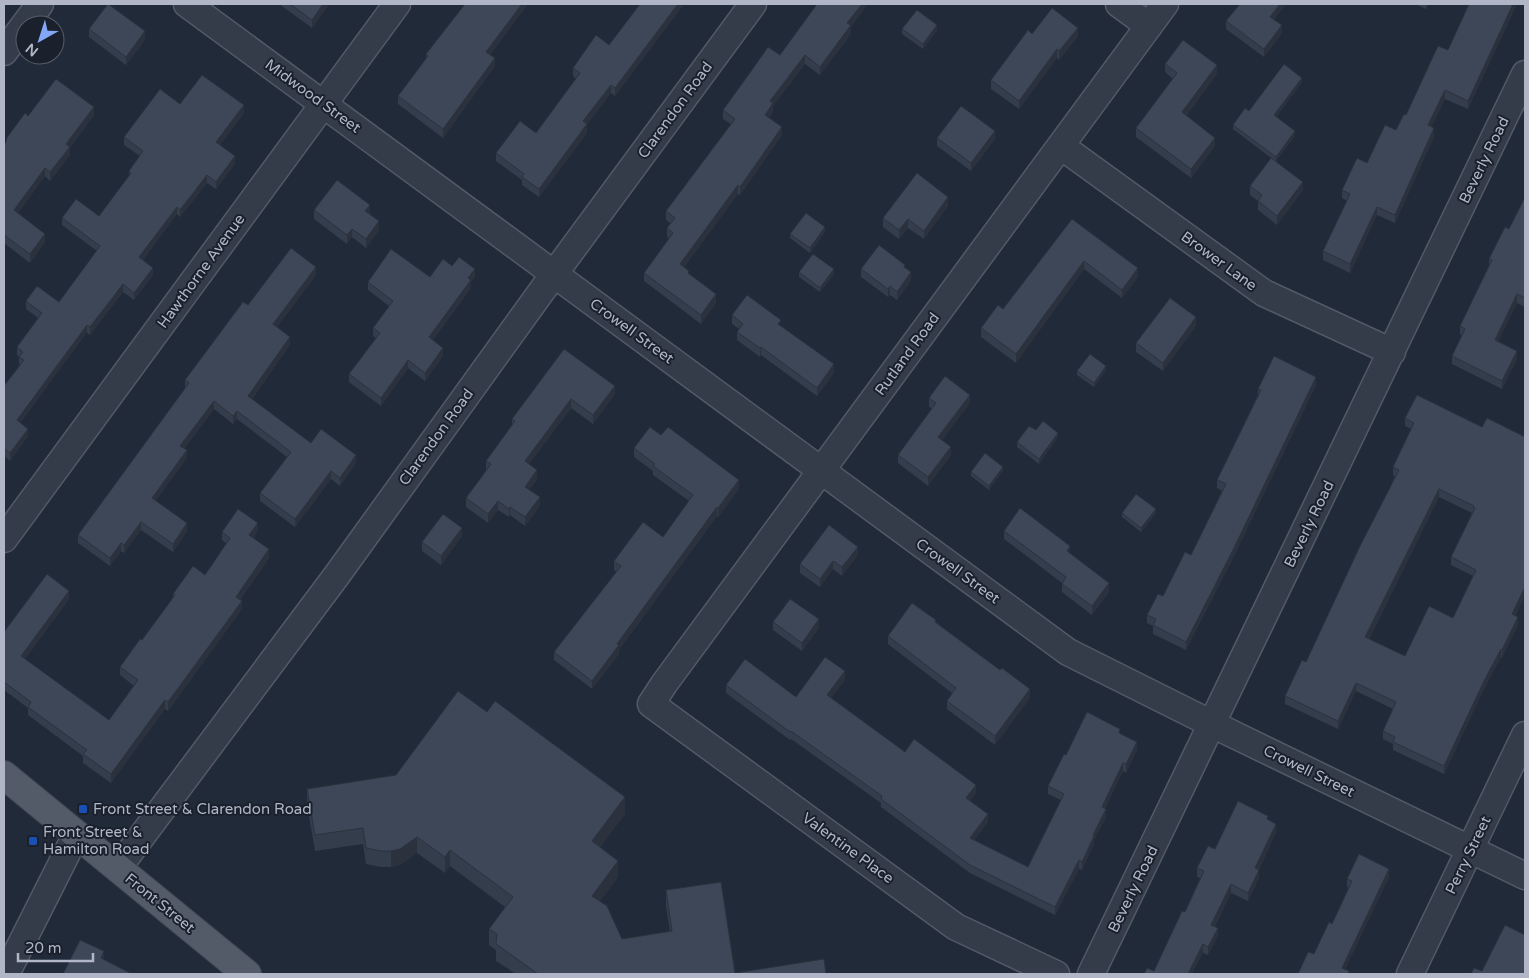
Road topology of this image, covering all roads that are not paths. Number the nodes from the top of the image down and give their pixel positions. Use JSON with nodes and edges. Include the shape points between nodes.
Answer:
{"nodes":[{"id":1,"x":40,"y":4,"type":"edge"},
{"id":2,"x":187,"y":4,"type":"edge"},
{"id":3,"x":397,"y":4,"type":"edge"},
{"id":4,"x":753,"y":4,"type":"edge"},
{"id":5,"x":1119,"y":4,"type":"edge"},
{"id":6,"x":1165,"y":4,"type":"edge"},
{"id":7,"x":1149,"y":26,"type":"junction"},
{"id":8,"x":4,"y":52,"type":"edge"},
{"id":9,"x":1525,"y":74,"type":"edge"},
{"id":10,"x":323,"y":104,"type":"junction"},
{"id":11,"x":1061,"y":146,"type":"junction"},
{"id":12,"x":438,"y":189,"type":"joint"},
{"id":13,"x":554,"y":274,"type":"junction"},
{"id":14,"x":1392,"y":352,"type":"junction"},
{"id":15,"x":821,"y":470,"type":"junction"},
{"id":16,"x":4,"y":539,"type":"edge"},
{"id":17,"x":650,"y":704,"type":"joint"},
{"id":18,"x":1212,"y":724,"type":"junction"},
{"id":19,"x":1525,"y":735,"type":"edge"},
{"id":20,"x":4,"y":775,"type":"edge"},
{"id":21,"x":76,"y":835,"type":"junction"},
{"id":22,"x":1470,"y":849,"type":"junction"},
{"id":23,"x":118,"y":868,"type":"junction"},
{"id":24,"x":1525,"y":876,"type":"edge"},
{"id":25,"x":6,"y":974,"type":"edge"},
{"id":26,"x":246,"y":974,"type":"edge"},
{"id":27,"x":1056,"y":974,"type":"edge"},
{"id":28,"x":1091,"y":974,"type":"edge"},
{"id":29,"x":1410,"y":974,"type":"edge"}],
"edges":[{"from":1,"to":8,"type":"street"},
{"from":2,"to":10,"type":"street","name":"Midwood Street"},
{"from":3,"to":10,"type":"street","name":"Hawthorne Avenue"},
{"from":4,"to":13,"type":"street","name":"Clarendon Road"},
{"from":5,"to":7,"type":"street"},
{"from":6,"to":7,"type":"street","name":"Rutland Road"},
{"from":7,"to":11,"type":"street","name":"Rutland Road"},
{"from":9,"to":14,"type":"street","name":"Beverly Road"},
{"from":10,"to":12,"type":"street","name":"Midwood Street"},
{"from":10,"to":16,"type":"street","name":"Hawthorne Avenue"},
{"from":11,"to":14,"type":"street","name":"Brower Lane","via":[[1264,293]]},
{"from":11,"to":15,"type":"street","name":"Rutland Road"},
{"from":12,"to":13,"type":"street","name":"Crowell Street"},
{"from":13,"to":15,"type":"street","name":"Crowell Street"},
{"from":13,"to":23,"type":"street","name":"Clarendon Road"},
{"from":14,"to":18,"type":"street","name":"Beverly Road"},
{"from":15,"to":17,"type":"street","name":"Rutland Road"},
{"from":15,"to":18,"type":"street","name":"Crowell Street","via":[[1068,652]]},
{"from":17,"to":27,"type":"street","name":"Valentine Place","via":[[956,927]]},
{"from":18,"to":22,"type":"street","name":"Crowell Street"},
{"from":18,"to":28,"type":"street","name":"Beverly Road"},
{"from":19,"to":22,"type":"street","name":"Perry Street"},
{"from":20,"to":21,"type":"main road","name":"Front Street"},
{"from":21,"to":23,"type":"main road","name":"Front Street"},
{"from":21,"to":25,"type":"street"},
{"from":22,"to":24,"type":"street","name":"Crowell Street"},
{"from":22,"to":29,"type":"street","name":"Perry Street"},
{"from":23,"to":26,"type":"main road","name":"Front Street"}]}
